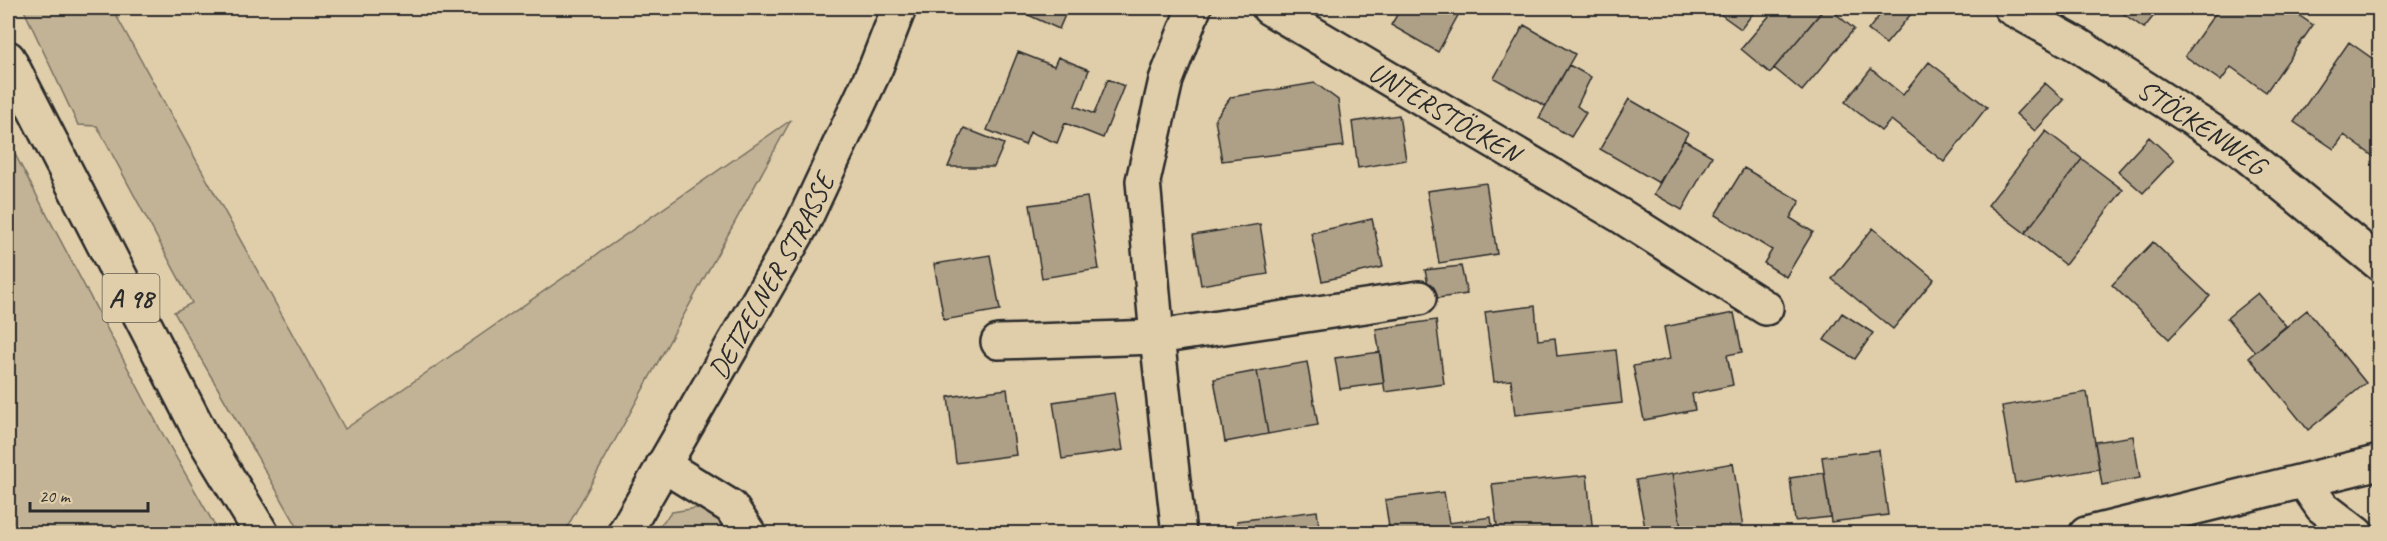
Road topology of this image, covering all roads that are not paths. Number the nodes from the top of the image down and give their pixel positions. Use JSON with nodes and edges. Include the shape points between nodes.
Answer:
{"nodes":[{"id":1,"x":899,"y":8,"type":"edge"},
{"id":2,"x":1194,"y":8,"type":"edge"},
{"id":3,"x":1269,"y":8,"type":"edge"},
{"id":4,"x":2011,"y":8,"type":"edge"},
{"id":5,"x":8,"y":58,"type":"edge"},
{"id":6,"x":2379,"y":264,"type":"edge"},
{"id":7,"x":1419,"y":298,"type":"dead end"},
{"id":8,"x":1766,"y":308,"type":"dead end"},
{"id":9,"x":1157,"y":337,"type":"junction"},
{"id":10,"x":998,"y":342,"type":"dead end"},
{"id":11,"x":2379,"y":462,"type":"edge"},
{"id":12,"x":663,"y":465,"type":"junction"},
{"id":13,"x":2304,"y":481,"type":"junction"},
{"id":14,"x":262,"y":534,"type":"edge"},
{"id":15,"x":624,"y":534,"type":"edge"},
{"id":16,"x":749,"y":534,"type":"edge"},
{"id":17,"x":1179,"y":534,"type":"edge"},
{"id":18,"x":2086,"y":534,"type":"edge"},
{"id":19,"x":2357,"y":534,"type":"edge"}],
"edges":[{"from":1,"to":12,"type":"main road","name":"DETZELNER STRASSE","via":[[876,67],[802,225]]},
{"from":2,"to":9,"type":"main road","via":[[1166,80],[1143,181]]},
{"from":3,"to":8,"type":"main road","name":"UNTERSTÖCKEN","via":[[1621,216]]},
{"from":4,"to":6,"type":"main road","name":"STÖCKENWEG","via":[[2076,44],[2238,148]]},
{"from":5,"to":14,"type":"main road","number":"A 98","via":[[200,432]]},
{"from":7,"to":9,"type":"main road"},
{"from":9,"to":10,"type":"main road"},
{"from":9,"to":17,"type":"main road"},
{"from":11,"to":13,"type":"main road"},
{"from":12,"to":15,"type":"main road","name":"DETZELNER STRASSE"},
{"from":12,"to":16,"type":"main road","via":[[731,507]]},
{"from":13,"to":18,"type":"main road"},
{"from":13,"to":19,"type":"main road","via":[[2322,507]]}]}
